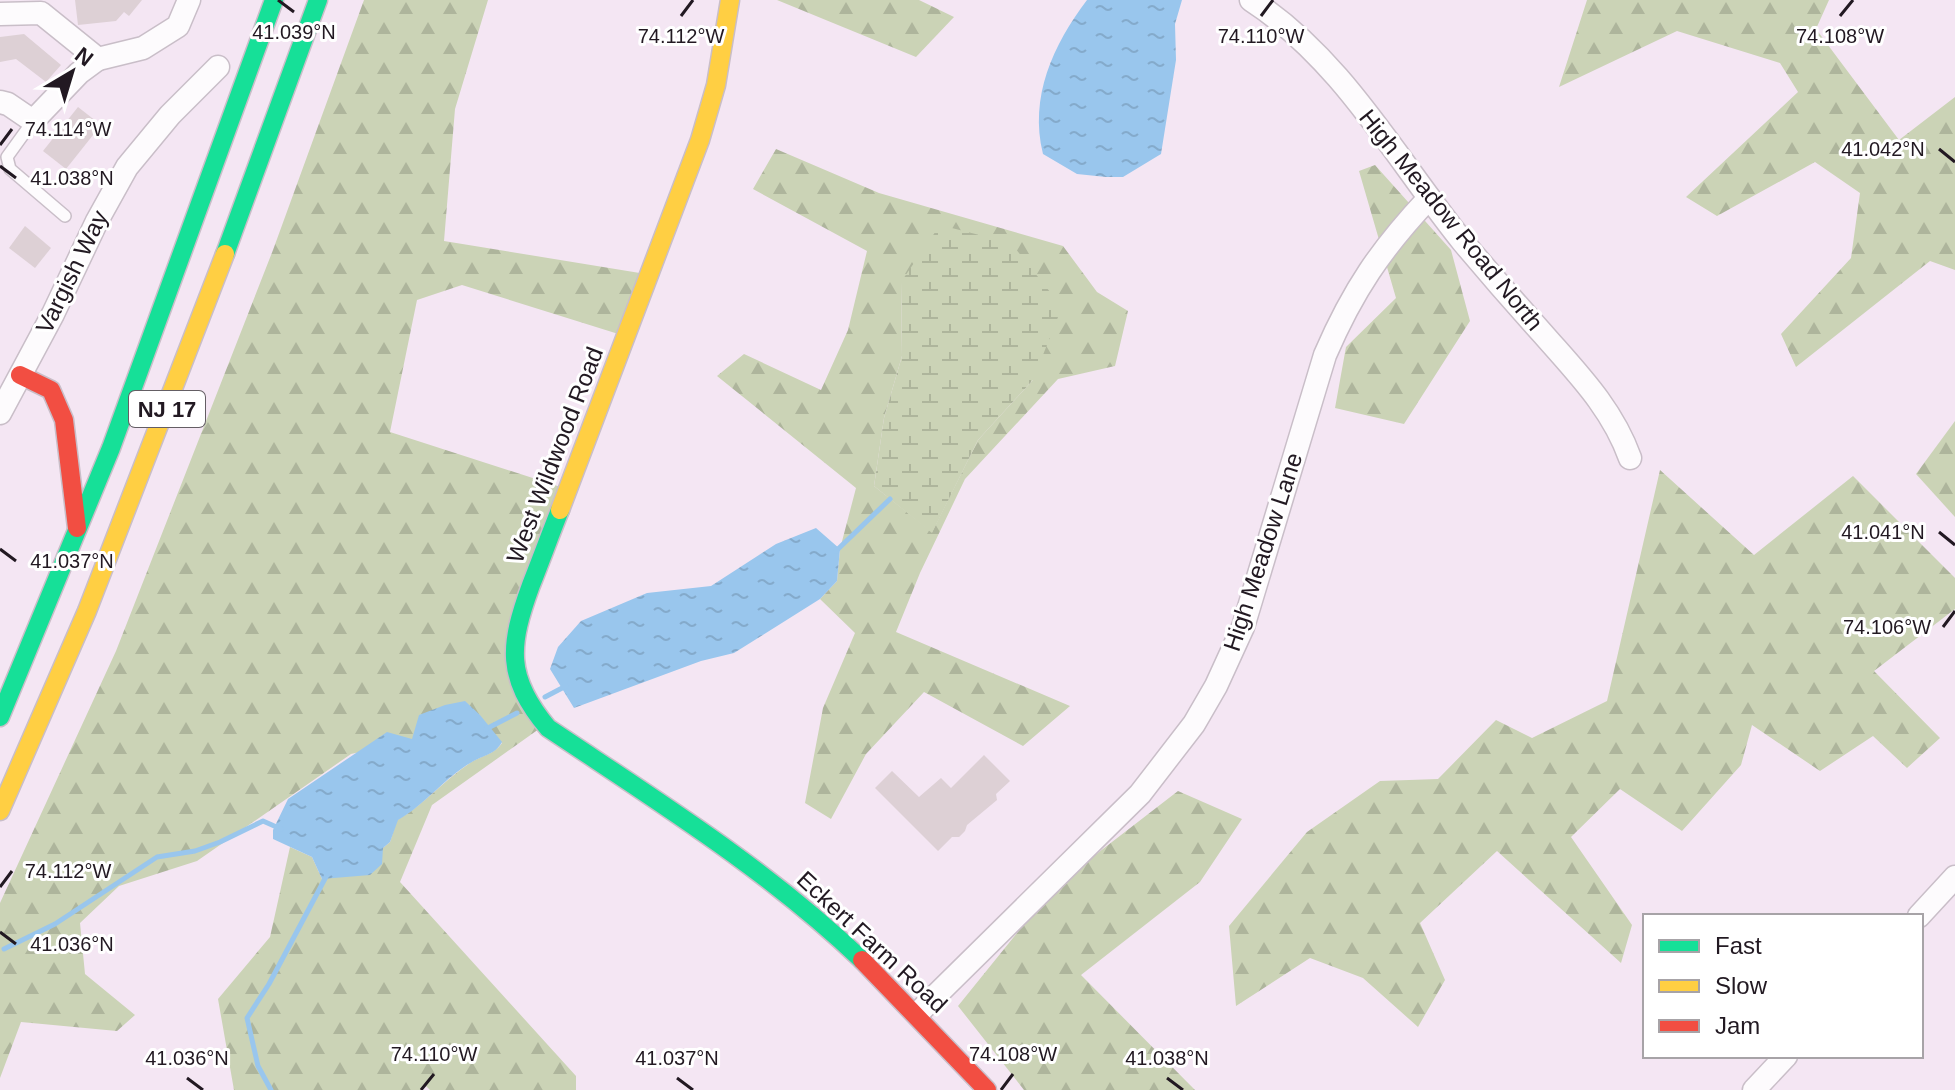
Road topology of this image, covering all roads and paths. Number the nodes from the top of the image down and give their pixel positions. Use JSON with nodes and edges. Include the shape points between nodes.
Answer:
{"nodes":[{"id":1,"x":189,"y":0,"type":"edge"},
{"id":2,"x":274,"y":0,"type":"edge"},
{"id":3,"x":318,"y":0,"type":"edge"},
{"id":4,"x":730,"y":0,"type":"edge"},
{"id":5,"x":1251,"y":0,"type":"edge"},
{"id":6,"x":0,"y":14,"type":"edge"},
{"id":7,"x":259,"y":39,"type":"junction"},
{"id":8,"x":98,"y":59,"type":"junction"},
{"id":9,"x":228,"y":60,"type":"joint"},
{"id":10,"x":0,"y":102,"type":"edge"},
{"id":11,"x":33,"y":121,"type":"junction"},
{"id":12,"x":1429,"y":198,"type":"junction"},
{"id":13,"x":65,"y":216,"type":"dead end"},
{"id":14,"x":15,"y":372,"type":"junction"},
{"id":15,"x":0,"y":413,"type":"edge"},
{"id":16,"x":1630,"y":458,"type":"dead end"},
{"id":17,"x":77,"y":531,"type":"junction"},
{"id":18,"x":0,"y":717,"type":"edge"},
{"id":19,"x":0,"y":811,"type":"edge"},
{"id":20,"x":715,"y":841,"type":"joint"},
{"id":21,"x":1955,"y":877,"type":"edge"},
{"id":22,"x":1921,"y":914,"type":"edge"},
{"id":23,"x":918,"y":1013,"type":"junction"},
{"id":24,"x":1784,"y":1058,"type":"edge"},
{"id":25,"x":987,"y":1090,"type":"edge"},
{"id":26,"x":1754,"y":1090,"type":"edge"}],
"edges":[{"from":1,"to":8,"type":"street","via":[[178,26],[143,48]]},
{"from":2,"to":7,"type":"main road","number":"NJ 17"},
{"from":3,"to":19,"type":"main road","number":"NJ 17","via":[[143,475],[75,645]]},
{"from":4,"to":20,"type":"main road","name":"West Wildwood Road","via":[[716,85],[700,140],[513,645],[520,690],[548,728]]},
{"from":5,"to":12,"type":"street","name":"High Meadow Road North","via":[[1292,30],[1336,74]]},
{"from":6,"to":8,"type":"street","via":[[41,13]]},
{"from":7,"to":9,"type":"main road"},
{"from":7,"to":17,"type":"main road","number":"NJ 17"},
{"from":8,"to":11,"type":"street"},
{"from":9,"to":14,"type":"street","name":"Vargish Way","via":[[170,115],[127,167],[53,314]]},
{"from":10,"to":11,"type":"street"},
{"from":11,"to":13,"type":"lane","via":[[7,157],[10,169]]},
{"from":12,"to":16,"type":"street","name":"High Meadow Road North","via":[[1592,388]]},
{"from":12,"to":23,"type":"street","name":"High Meadow Lane","via":[[1391,239],[1342,316],[1325,355],[1243,627],[1194,724],[1140,794]]},
{"from":14,"to":15,"type":"street","name":"Vargish Way"},
{"from":14,"to":17,"type":"main road","via":[[51,390],[64,420]]},
{"from":17,"to":18,"type":"main road","number":"NJ 17"},
{"from":20,"to":23,"type":"main road","name":"Eckert Farm Road","via":[[827,928]]},
{"from":21,"to":22,"type":"street"},
{"from":23,"to":25,"type":"main road","name":"Eckert Farm Road"},
{"from":24,"to":26,"type":"street"}]}
